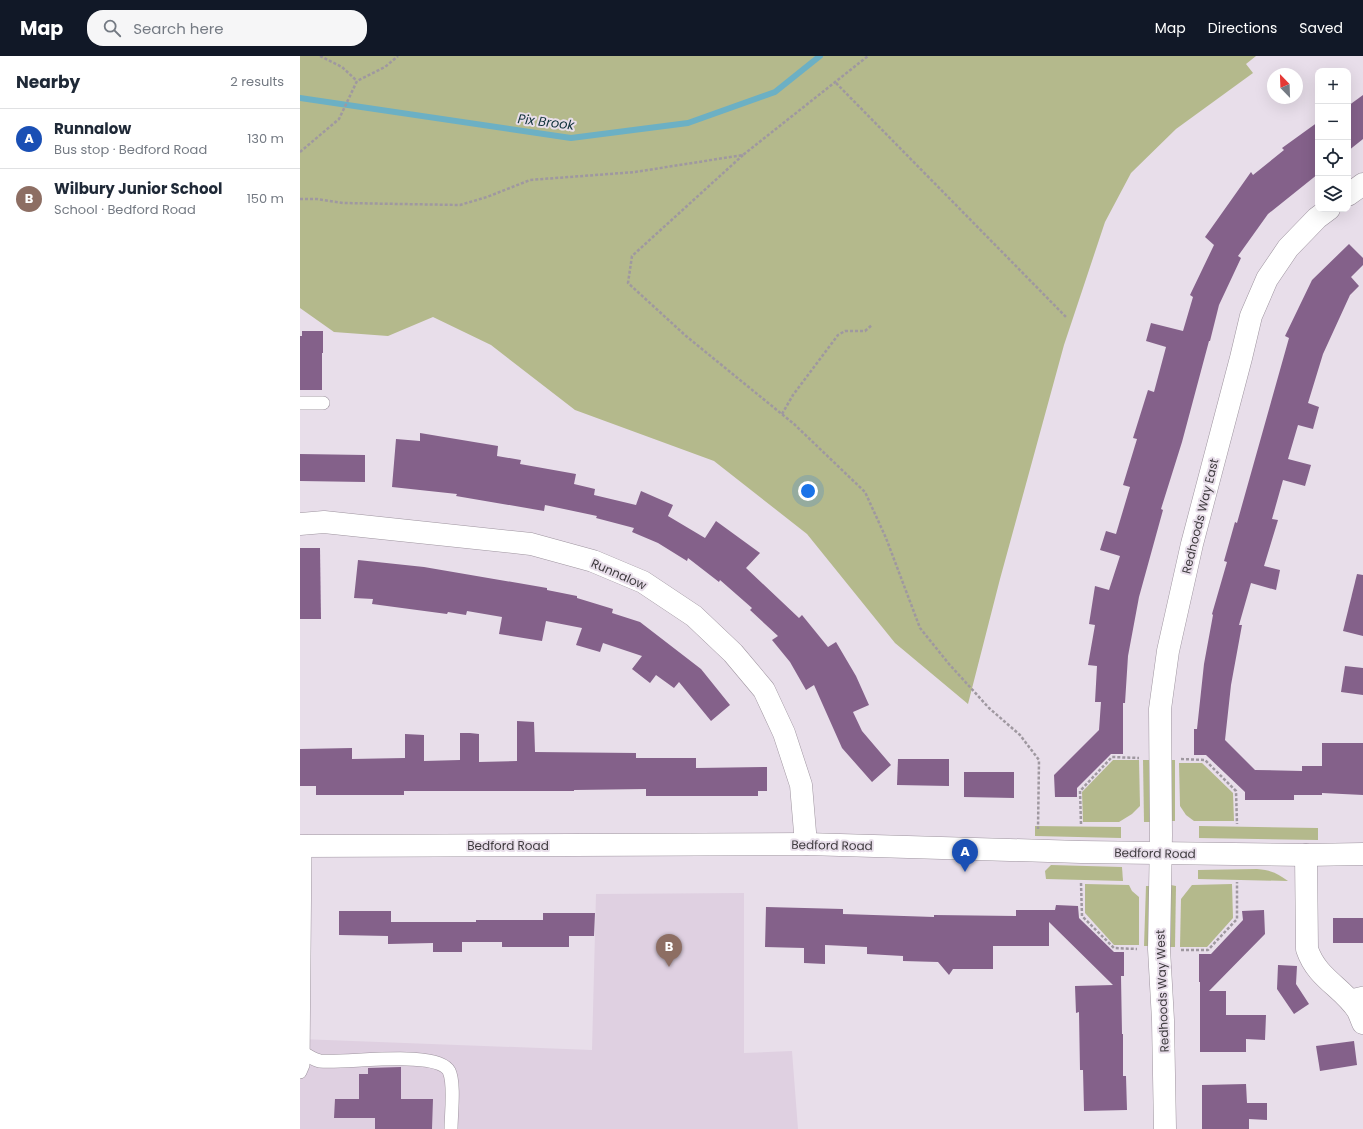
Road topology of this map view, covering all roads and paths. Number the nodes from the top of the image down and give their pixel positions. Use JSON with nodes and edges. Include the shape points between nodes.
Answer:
{"nodes":[{"id":1,"x":320,"y":56,"type":"edge"},
{"id":2,"x":398,"y":56,"type":"edge"},
{"id":3,"x":868,"y":56,"type":"edge"},
{"id":4,"x":357,"y":81,"type":"junction"},
{"id":5,"x":836,"y":83,"type":"junction"},
{"id":6,"x":300,"y":152,"type":"edge"},
{"id":7,"x":743,"y":155,"type":"junction"},
{"id":8,"x":1363,"y":184,"type":"edge"},
{"id":9,"x":1351,"y":193,"type":"edge"},
{"id":10,"x":300,"y":199,"type":"edge"},
{"id":11,"x":1325,"y":212,"type":"edge"},
{"id":12,"x":1067,"y":318,"type":"dead end"},
{"id":13,"x":872,"y":325,"type":"dead end"},
{"id":14,"x":300,"y":403,"type":"edge"},
{"id":15,"x":323,"y":404,"type":"dead end"},
{"id":16,"x":782,"y":414,"type":"junction"},
{"id":17,"x":300,"y":524,"type":"edge"},
{"id":18,"x":1142,"y":758,"type":"dead end"},
{"id":19,"x":1177,"y":759,"type":"dead end"},
{"id":20,"x":1081,"y":824,"type":"dead end"},
{"id":21,"x":1237,"y":824,"type":"dead end"},
{"id":22,"x":806,"y":844,"type":"junction"},
{"id":23,"x":302,"y":846,"type":"edge"},
{"id":24,"x":1037,"y":850,"type":"junction"},
{"id":25,"x":1161,"y":853,"type":"junction"},
{"id":26,"x":1363,"y":854,"type":"edge"},
{"id":27,"x":1306,"y":855,"type":"junction"},
{"id":28,"x":1237,"y":882,"type":"dead end"},
{"id":29,"x":1081,"y":883,"type":"dead end"},
{"id":30,"x":1141,"y":948,"type":"dead end"},
{"id":31,"x":1177,"y":950,"type":"dead end"},
{"id":32,"x":1355,"y":995,"type":"edge"},
{"id":33,"x":1363,"y":1023,"type":"edge"},
{"id":34,"x":303,"y":1053,"type":"junction"},
{"id":35,"x":300,"y":1072,"type":"edge"},
{"id":36,"x":451,"y":1129,"type":"edge"},
{"id":37,"x":1165,"y":1129,"type":"edge"}],
"edges":[{"from":1,"to":4,"type":"path","via":[[342,66]]},
{"from":2,"to":4,"type":"path","via":[[385,67]]},
{"from":3,"to":5,"type":"path"},
{"from":4,"to":6,"type":"path","via":[[339,119]]},
{"from":5,"to":7,"type":"path"},
{"from":5,"to":12,"type":"path"},
{"from":7,"to":10,"type":"path","via":[[635,172],[530,180],[460,205],[343,203]]},
{"from":7,"to":16,"type":"path","via":[[632,256],[628,283],[686,336]]},
{"from":8,"to":9,"type":"street"},
{"from":11,"to":25,"type":"street","name":"Redhoods Way East","via":[[1316,218],[1288,248],[1267,279],[1251,316],[1192,544],[1168,652],[1160,708]]},
{"from":13,"to":16,"type":"path","via":[[865,331],[846,331],[838,335],[793,395]]},
{"from":14,"to":15,"type":"lane"},
{"from":16,"to":24,"type":"path","via":[[865,492],[886,538],[920,628],[949,664],[989,708],[1020,736],[1039,760]]},
{"from":17,"to":22,"type":"street","name":"Runnalow","via":[[324,522],[531,544],[593,561],[643,582],[694,616],[733,653],[764,690],[784,733],[801,785]]},
{"from":18,"to":20,"type":"path","via":[[1112,757],[1080,791]]},
{"from":19,"to":21,"type":"path","via":[[1205,760],[1236,791]]},
{"from":22,"to":23,"type":"street","name":"Bedford Road"},
{"from":22,"to":24,"type":"street","name":"Bedford Road"},
{"from":23,"to":34,"type":"lane"},
{"from":24,"to":25,"type":"street","name":"Bedford Road"},
{"from":25,"to":27,"type":"street","name":"Bedford Road"},
{"from":25,"to":37,"type":"street","name":"Redhoods Way West","via":[[1159,949]]},
{"from":26,"to":27,"type":"street","name":"Bedford Road"},
{"from":27,"to":32,"type":"street","via":[[1307,949],[1326,979]]},
{"from":28,"to":31,"type":"path","via":[[1237,919],[1208,950]]},
{"from":29,"to":30,"type":"path","via":[[1082,916],[1114,948]]},
{"from":32,"to":33,"type":"street"},
{"from":34,"to":35,"type":"lane"},
{"from":34,"to":36,"type":"lane","via":[[321,1061],[419,1059],[442,1063],[452,1078]]}]}
